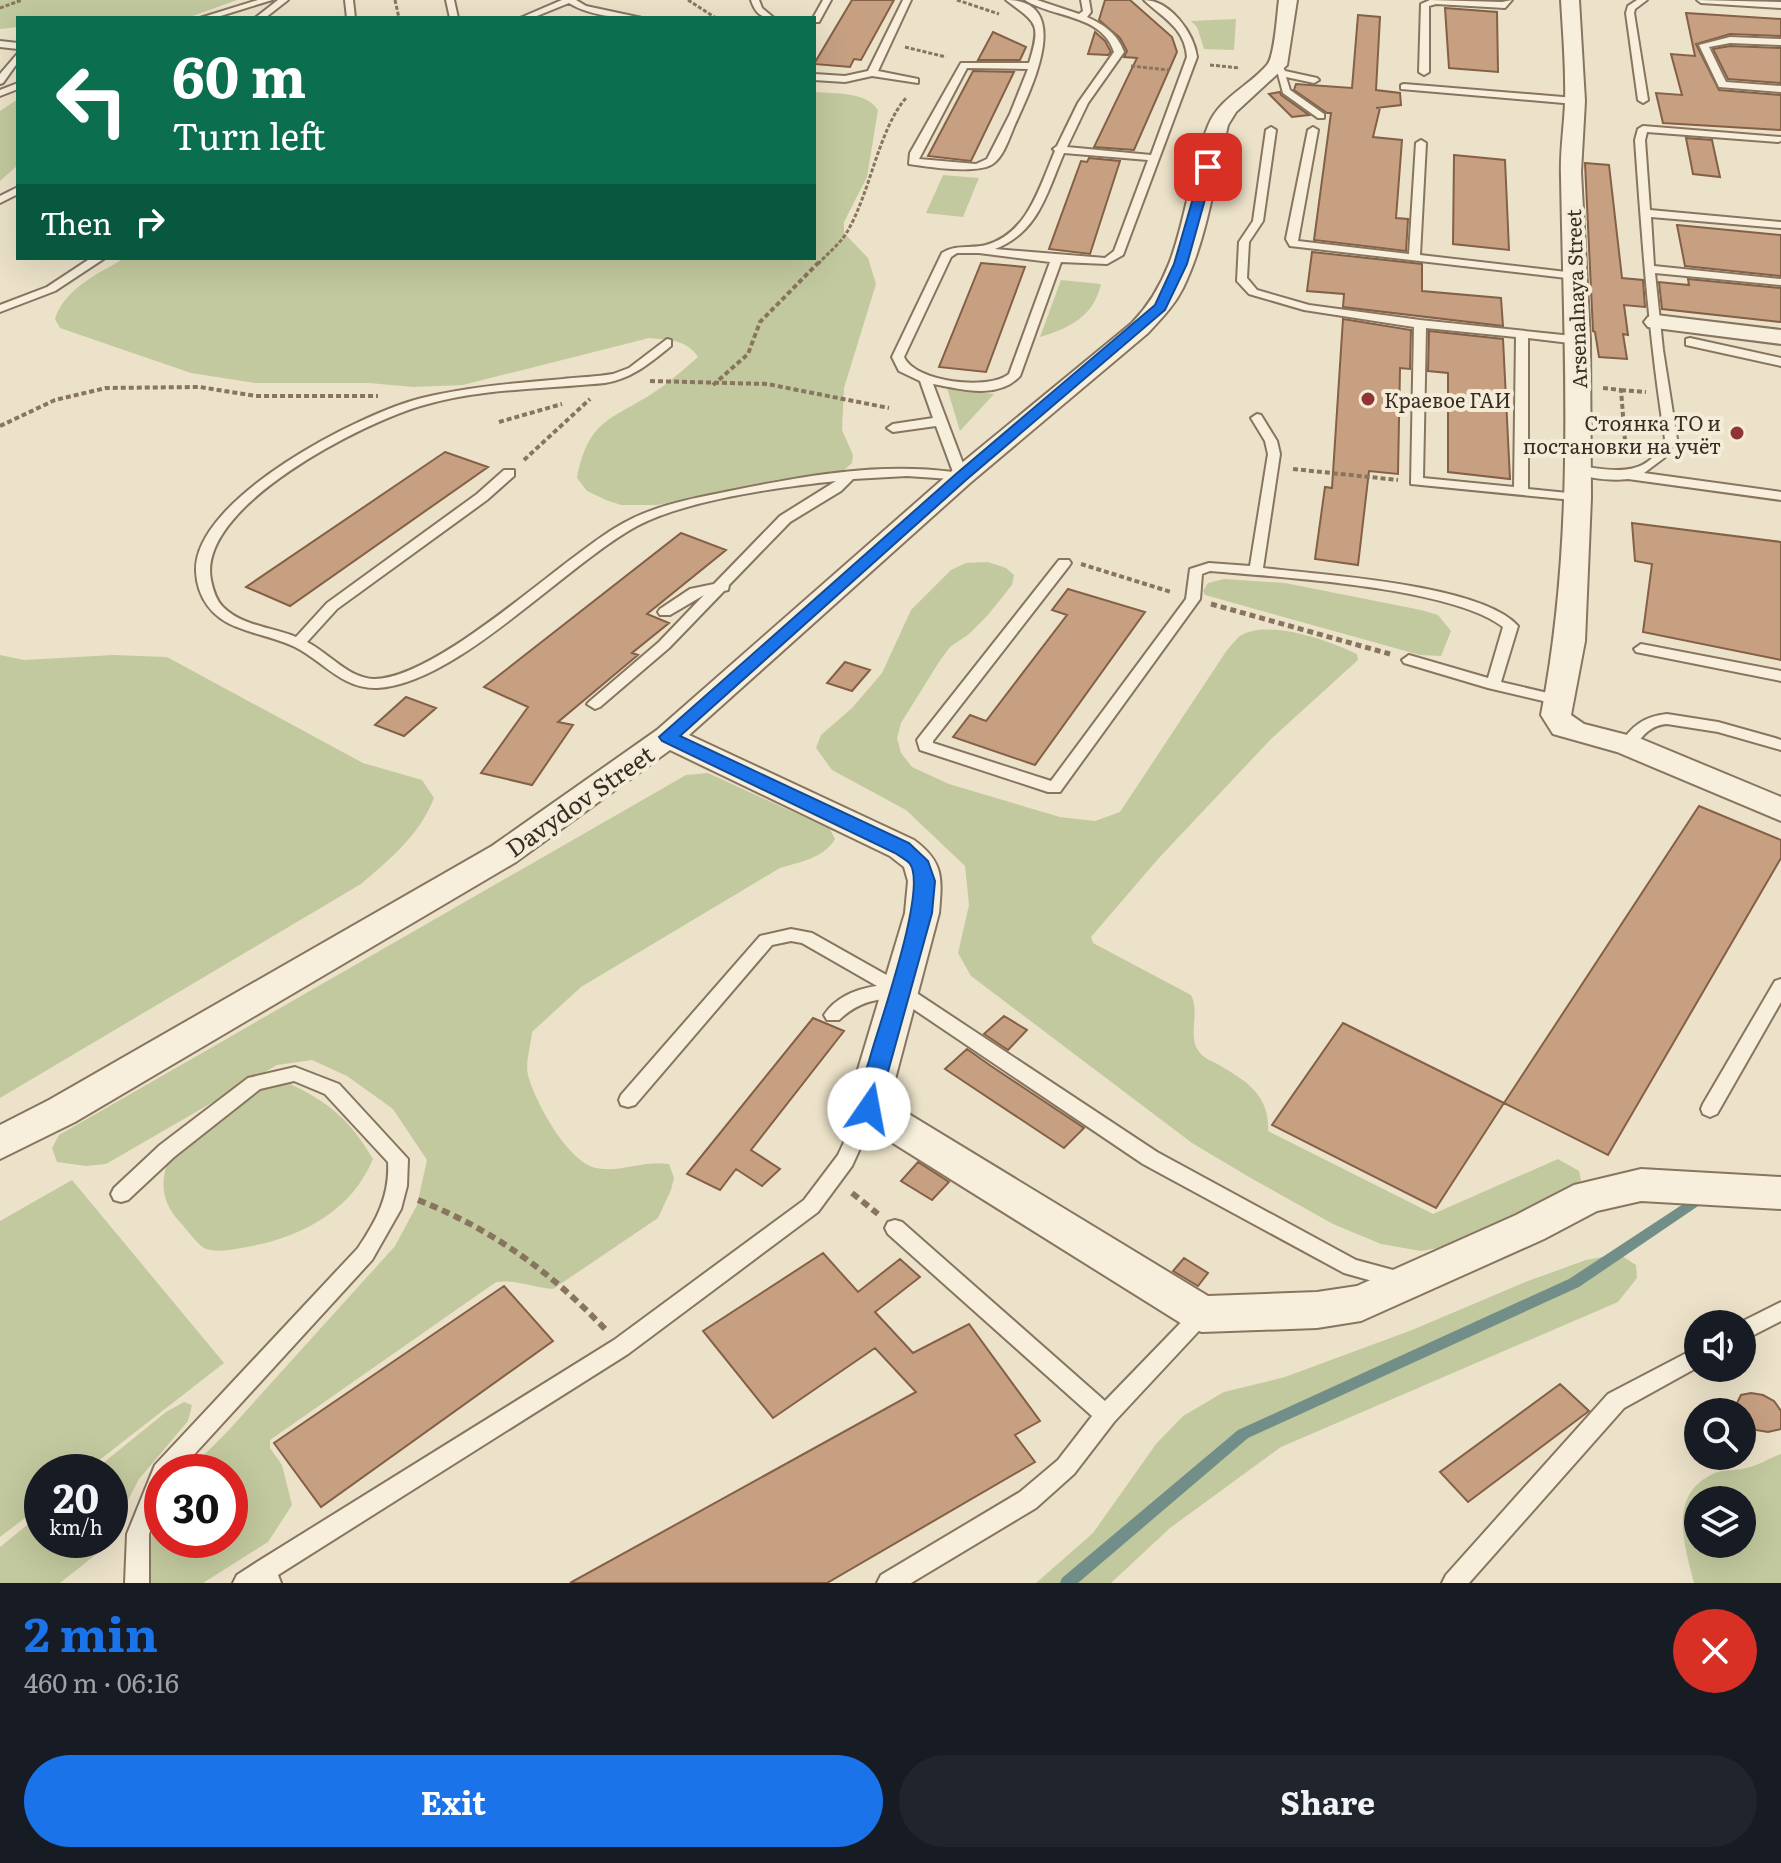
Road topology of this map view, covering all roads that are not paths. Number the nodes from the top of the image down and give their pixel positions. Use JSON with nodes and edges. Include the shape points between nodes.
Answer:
{"nodes":[{"id":1,"x":268,"y":0,"type":"edge"},
{"id":2,"x":284,"y":0,"type":"edge"},
{"id":3,"x":570,"y":0,"type":"edge"},
{"id":4,"x":755,"y":0,"type":"edge"},
{"id":5,"x":827,"y":0,"type":"edge"},
{"id":6,"x":907,"y":0,"type":"edge"},
{"id":7,"x":1010,"y":0,"type":"edge"},
{"id":8,"x":1029,"y":0,"type":"edge"},
{"id":9,"x":1085,"y":0,"type":"edge"},
{"id":10,"x":1148,"y":0,"type":"edge"},
{"id":11,"x":1288,"y":0,"type":"edge"},
{"id":12,"x":1508,"y":0,"type":"edge"},
{"id":13,"x":1570,"y":0,"type":"edge"},
{"id":14,"x":1643,"y":0,"type":"edge"},
{"id":15,"x":1701,"y":0,"type":"edge"},
{"id":16,"x":1781,"y":5,"type":"edge"},
{"id":17,"x":211,"y":16,"type":"edge"},
{"id":18,"x":262,"y":16,"type":"edge"},
{"id":19,"x":529,"y":16,"type":"edge"},
{"id":20,"x":621,"y":16,"type":"edge"},
{"id":21,"x":763,"y":16,"type":"edge"},
{"id":22,"x":1080,"y":18,"type":"junction"},
{"id":23,"x":816,"y":20,"type":"dead end"},
{"id":24,"x":1781,"y":42,"type":"edge"},
{"id":25,"x":16,"y":59,"type":"edge"},
{"id":26,"x":1033,"y":66,"type":"junction"},
{"id":27,"x":1275,"y":71,"type":"junction"},
{"id":28,"x":1424,"y":72,"type":"dead end"},
{"id":29,"x":872,"y":73,"type":"junction"},
{"id":30,"x":816,"y":77,"type":"edge"},
{"id":31,"x":1314,"y":80,"type":"dead end"},
{"id":32,"x":0,"y":81,"type":"edge"},
{"id":33,"x":915,"y":81,"type":"road end"},
{"id":34,"x":1404,"y":87,"type":"dead end"},
{"id":35,"x":1781,"y":89,"type":"edge"},
{"id":36,"x":1643,"y":100,"type":"dead end"},
{"id":37,"x":1575,"y":101,"type":"junction"},
{"id":38,"x":1321,"y":116,"type":"dead end"},
{"id":39,"x":1271,"y":130,"type":"dead end"},
{"id":40,"x":1313,"y":130,"type":"dead end"},
{"id":41,"x":1778,"y":139,"type":"dead end"},
{"id":42,"x":1421,"y":143,"type":"dead end"},
{"id":43,"x":1058,"y":149,"type":"junction"},
{"id":44,"x":1155,"y":158,"type":"junction"},
{"id":45,"x":1644,"y":213,"type":"junction"},
{"id":46,"x":1781,"y":225,"type":"edge"},
{"id":47,"x":980,"y":250,"type":"junction"},
{"id":48,"x":1057,"y":259,"type":"junction"},
{"id":49,"x":1414,"y":259,"type":"junction"},
{"id":50,"x":96,"y":260,"type":"edge"},
{"id":51,"x":1649,"y":269,"type":"junction"},
{"id":52,"x":1575,"y":276,"type":"junction"},
{"id":53,"x":1781,"y":282,"type":"edge"},
{"id":54,"x":0,"y":309,"type":"edge"},
{"id":55,"x":1656,"y":322,"type":"junction"},
{"id":56,"x":1420,"y":324,"type":"junction"},
{"id":57,"x":1522,"y":334,"type":"junction"},
{"id":58,"x":1781,"y":337,"type":"edge"},
{"id":59,"x":1578,"y":340,"type":"junction"},
{"id":60,"x":1690,"y":342,"type":"dead end"},
{"id":61,"x":667,"y":343,"type":"dead end"},
{"id":62,"x":1781,"y":362,"type":"edge"},
{"id":63,"x":925,"y":379,"type":"junction"},
{"id":64,"x":1257,"y":418,"type":"dead end"},
{"id":65,"x":941,"y":421,"type":"junction"},
{"id":66,"x":893,"y":428,"type":"dead end"},
{"id":67,"x":1578,"y":470,"type":"junction"},
{"id":68,"x":509,"y":473,"type":"road end"},
{"id":69,"x":1627,"y":475,"type":"junction"},
{"id":70,"x":848,"y":476,"type":"junction"},
{"id":71,"x":961,"y":477,"type":"junction"},
{"id":72,"x":1521,"y":492,"type":"junction"},
{"id":73,"x":1781,"y":496,"type":"edge"},
{"id":74,"x":1578,"y":498,"type":"junction"},
{"id":75,"x":1064,"y":563,"type":"road end"},
{"id":76,"x":1256,"y":571,"type":"junction"},
{"id":77,"x":723,"y":587,"type":"junction"},
{"id":78,"x":665,"y":612,"type":"dead end"},
{"id":79,"x":299,"y":642,"type":"junction"},
{"id":80,"x":1641,"y":649,"type":"dead end"},
{"id":81,"x":1409,"y":660,"type":"road end"},
{"id":82,"x":1781,"y":676,"type":"edge"},
{"id":83,"x":1493,"y":685,"type":"junction"},
{"id":84,"x":1560,"y":700,"type":"junction"},
{"id":85,"x":595,"y":704,"type":"dead end"},
{"id":86,"x":668,"y":737,"type":"junction"},
{"id":87,"x":1628,"y":745,"type":"junction"},
{"id":88,"x":1781,"y":745,"type":"edge"},
{"id":89,"x":1781,"y":810,"type":"edge"},
{"id":90,"x":1781,"y":986,"type":"edge"},
{"id":91,"x":900,"y":991,"type":"junction"},
{"id":92,"x":833,"y":1015,"type":"dead end"},
{"id":93,"x":628,"y":1100,"type":"dead end"},
{"id":94,"x":869,"y":1109,"type":"junction"},
{"id":95,"x":1710,"y":1109,"type":"dead end"},
{"id":96,"x":0,"y":1143,"type":"edge"},
{"id":97,"x":1781,"y":1193,"type":"edge"},
{"id":98,"x":121,"y":1194,"type":"dead end"},
{"id":99,"x":895,"y":1228,"type":"dead end"},
{"id":100,"x":1406,"y":1281,"type":"junction"},
{"id":101,"x":1781,"y":1311,"type":"edge"},
{"id":102,"x":1202,"y":1314,"type":"junction"},
{"id":103,"x":1756,"y":1324,"type":"edge"},
{"id":104,"x":1684,"y":1364,"type":"edge"},
{"id":105,"x":1106,"y":1415,"type":"junction"},
{"id":106,"x":181,"y":1454,"type":"edge"},
{"id":107,"x":144,"y":1519,"type":"edge"},
{"id":108,"x":260,"y":1579,"type":"edge"},
{"id":109,"x":137,"y":1583,"type":"edge"},
{"id":110,"x":889,"y":1583,"type":"edge"},
{"id":111,"x":1454,"y":1583,"type":"edge"}],
"edges":[{"from":1,"to":17,"type":"lane"},
{"from":2,"to":18,"type":"lane"},
{"from":3,"to":19,"type":"lane"},
{"from":3,"to":20,"type":"lane","via":[[580,11]]},
{"from":4,"to":21,"type":"lane"},
{"from":5,"to":23,"type":"lane"},
{"from":6,"to":29,"type":"lane"},
{"from":7,"to":26,"type":"lane","via":[[1035,16],[1040,27]]},
{"from":8,"to":22,"type":"lane"},
{"from":9,"to":22,"type":"lane","via":[[1087,12]]},
{"from":10,"to":44,"type":"lane","via":[[1167,14],[1192,50]]},
{"from":11,"to":27,"type":"street"},
{"from":12,"to":28,"type":"lane","via":[[1505,5],[1425,4]]},
{"from":13,"to":37,"type":"street","name":"Arsenalnaya Street"},
{"from":14,"to":36,"type":"lane","via":[[1630,13]]},
{"from":15,"to":16,"type":"lane"},
{"from":22,"to":43,"type":"lane","via":[[1115,39],[1119,52],[1096,81]]},
{"from":24,"to":35,"type":"lane","via":[[1704,45],[1722,85]]},
{"from":25,"to":32,"type":"lane"},
{"from":26,"to":26,"type":"lane","via":[[988,165],[913,162],[964,65]]},
{"from":27,"to":31,"type":"lane"},
{"from":27,"to":38,"type":"lane","via":[[1288,93]]},
{"from":27,"to":71,"type":"street","name":"Davydov Street","via":[[1223,115],[1185,250],[1160,307]]},
{"from":29,"to":30,"type":"lane"},
{"from":29,"to":33,"type":"lane"},
{"from":34,"to":37,"type":"lane"},
{"from":37,"to":52,"type":"street","name":"Arsenalnaya Street"},
{"from":39,"to":56,"type":"lane","via":[[1258,221],[1244,242],[1245,286],[1266,298],[1297,305]]},
{"from":40,"to":49,"type":"lane","via":[[1294,244]]},
{"from":41,"to":45,"type":"lane","via":[[1643,129]]},
{"from":42,"to":49,"type":"lane"},
{"from":43,"to":44,"type":"lane"},
{"from":43,"to":47,"type":"lane","via":[[1027,224],[1019,233]]},
{"from":44,"to":48,"type":"lane","via":[[1115,258]]},
{"from":45,"to":46,"type":"lane"},
{"from":45,"to":51,"type":"lane"},
{"from":47,"to":48,"type":"lane"},
{"from":47,"to":63,"type":"lane","via":[[946,255],[898,357],[903,368]]},
{"from":48,"to":63,"type":"lane","via":[[1011,380],[993,386]]},
{"from":49,"to":52,"type":"lane"},
{"from":50,"to":54,"type":"lane","via":[[51,289]]},
{"from":51,"to":53,"type":"lane"},
{"from":51,"to":55,"type":"lane"},
{"from":52,"to":59,"type":"street","name":"Arsenalnaya Street"},
{"from":55,"to":58,"type":"street"},
{"from":55,"to":69,"type":"lane","via":[[1671,439],[1665,452]]},
{"from":56,"to":57,"type":"lane"},
{"from":56,"to":72,"type":"lane","via":[[1416,481]]},
{"from":57,"to":59,"type":"lane"},
{"from":57,"to":72,"type":"lane"},
{"from":59,"to":67,"type":"street","name":"Arsenalnaya Street"},
{"from":60,"to":62,"type":"lane"},
{"from":61,"to":79,"type":"lane","via":[[627,374],[423,401],[308,454],[257,489],[231,511],[208,543],[201,564],[204,587],[212,606],[226,618]]},
{"from":63,"to":65,"type":"lane"},
{"from":64,"to":76,"type":"lane","via":[[1274,454]]},
{"from":65,"to":66,"type":"lane"},
{"from":65,"to":71,"type":"lane"},
{"from":67,"to":69,"type":"lane"},
{"from":67,"to":74,"type":"street","name":"Arsenalnaya Street"},
{"from":68,"to":79,"type":"lane","via":[[332,606]]},
{"from":69,"to":73,"type":"lane"},
{"from":70,"to":71,"type":"lane","via":[[906,470]]},
{"from":70,"to":77,"type":"lane","via":[[785,519]]},
{"from":70,"to":79,"type":"lane","via":[[731,495],[646,517],[481,632],[401,678],[371,684],[351,680]]},
{"from":71,"to":86,"type":"street","name":"Davydov Street"},
{"from":72,"to":74,"type":"lane"},
{"from":74,"to":84,"type":"street","name":"Arsenalnaya Street","via":[[1570,641]]},
{"from":75,"to":76,"type":"lane","via":[[925,740],[926,746],[1048,788],[1059,785],[1193,599],[1192,580],[1199,568]]},
{"from":76,"to":83,"type":"lane","via":[[1414,593],[1492,612],[1511,626]]},
{"from":77,"to":78,"type":"lane","via":[[695,592]]},
{"from":77,"to":85,"type":"lane"},
{"from":80,"to":82,"type":"lane"},
{"from":81,"to":83,"type":"lane"},
{"from":83,"to":84,"type":"lane"},
{"from":84,"to":87,"type":"street","via":[[1556,715],[1564,727]]},
{"from":86,"to":91,"type":"street","via":[[902,848],[919,861],[925,881],[922,913]]},
{"from":86,"to":96,"type":"street","name":"Davydov Street","via":[[504,854]]},
{"from":87,"to":88,"type":"lane","via":[[1632,736],[1656,720]]},
{"from":87,"to":89,"type":"street"},
{"from":90,"to":95,"type":"lane"},
{"from":91,"to":92,"type":"lane","via":[[862,994]]},
{"from":91,"to":93,"type":"lane","via":[[806,937],[766,940]]},
{"from":91,"to":94,"type":"street"},
{"from":91,"to":100,"type":"lane","via":[[1150,1158],[1351,1267]]},
{"from":94,"to":102,"type":"street"},
{"from":94,"to":108,"type":"lane","via":[[859,1139],[811,1206],[621,1347]]},
{"from":97,"to":100,"type":"street","via":[[1641,1185],[1588,1197]]},
{"from":98,"to":106,"type":"lane","via":[[255,1083],[295,1074],[332,1089],[398,1159],[398,1192],[387,1222],[365,1254]]},
{"from":99,"to":105,"type":"lane"},
{"from":100,"to":102,"type":"street","via":[[1361,1303]]},
{"from":101,"to":103,"type":"lane"},
{"from":102,"to":105,"type":"lane"},
{"from":104,"to":111,"type":"lane","via":[[1616,1401]]},
{"from":105,"to":110,"type":"lane","via":[[1066,1467],[1028,1500]]},
{"from":107,"to":109,"type":"lane","via":[[138,1534]]}]}
